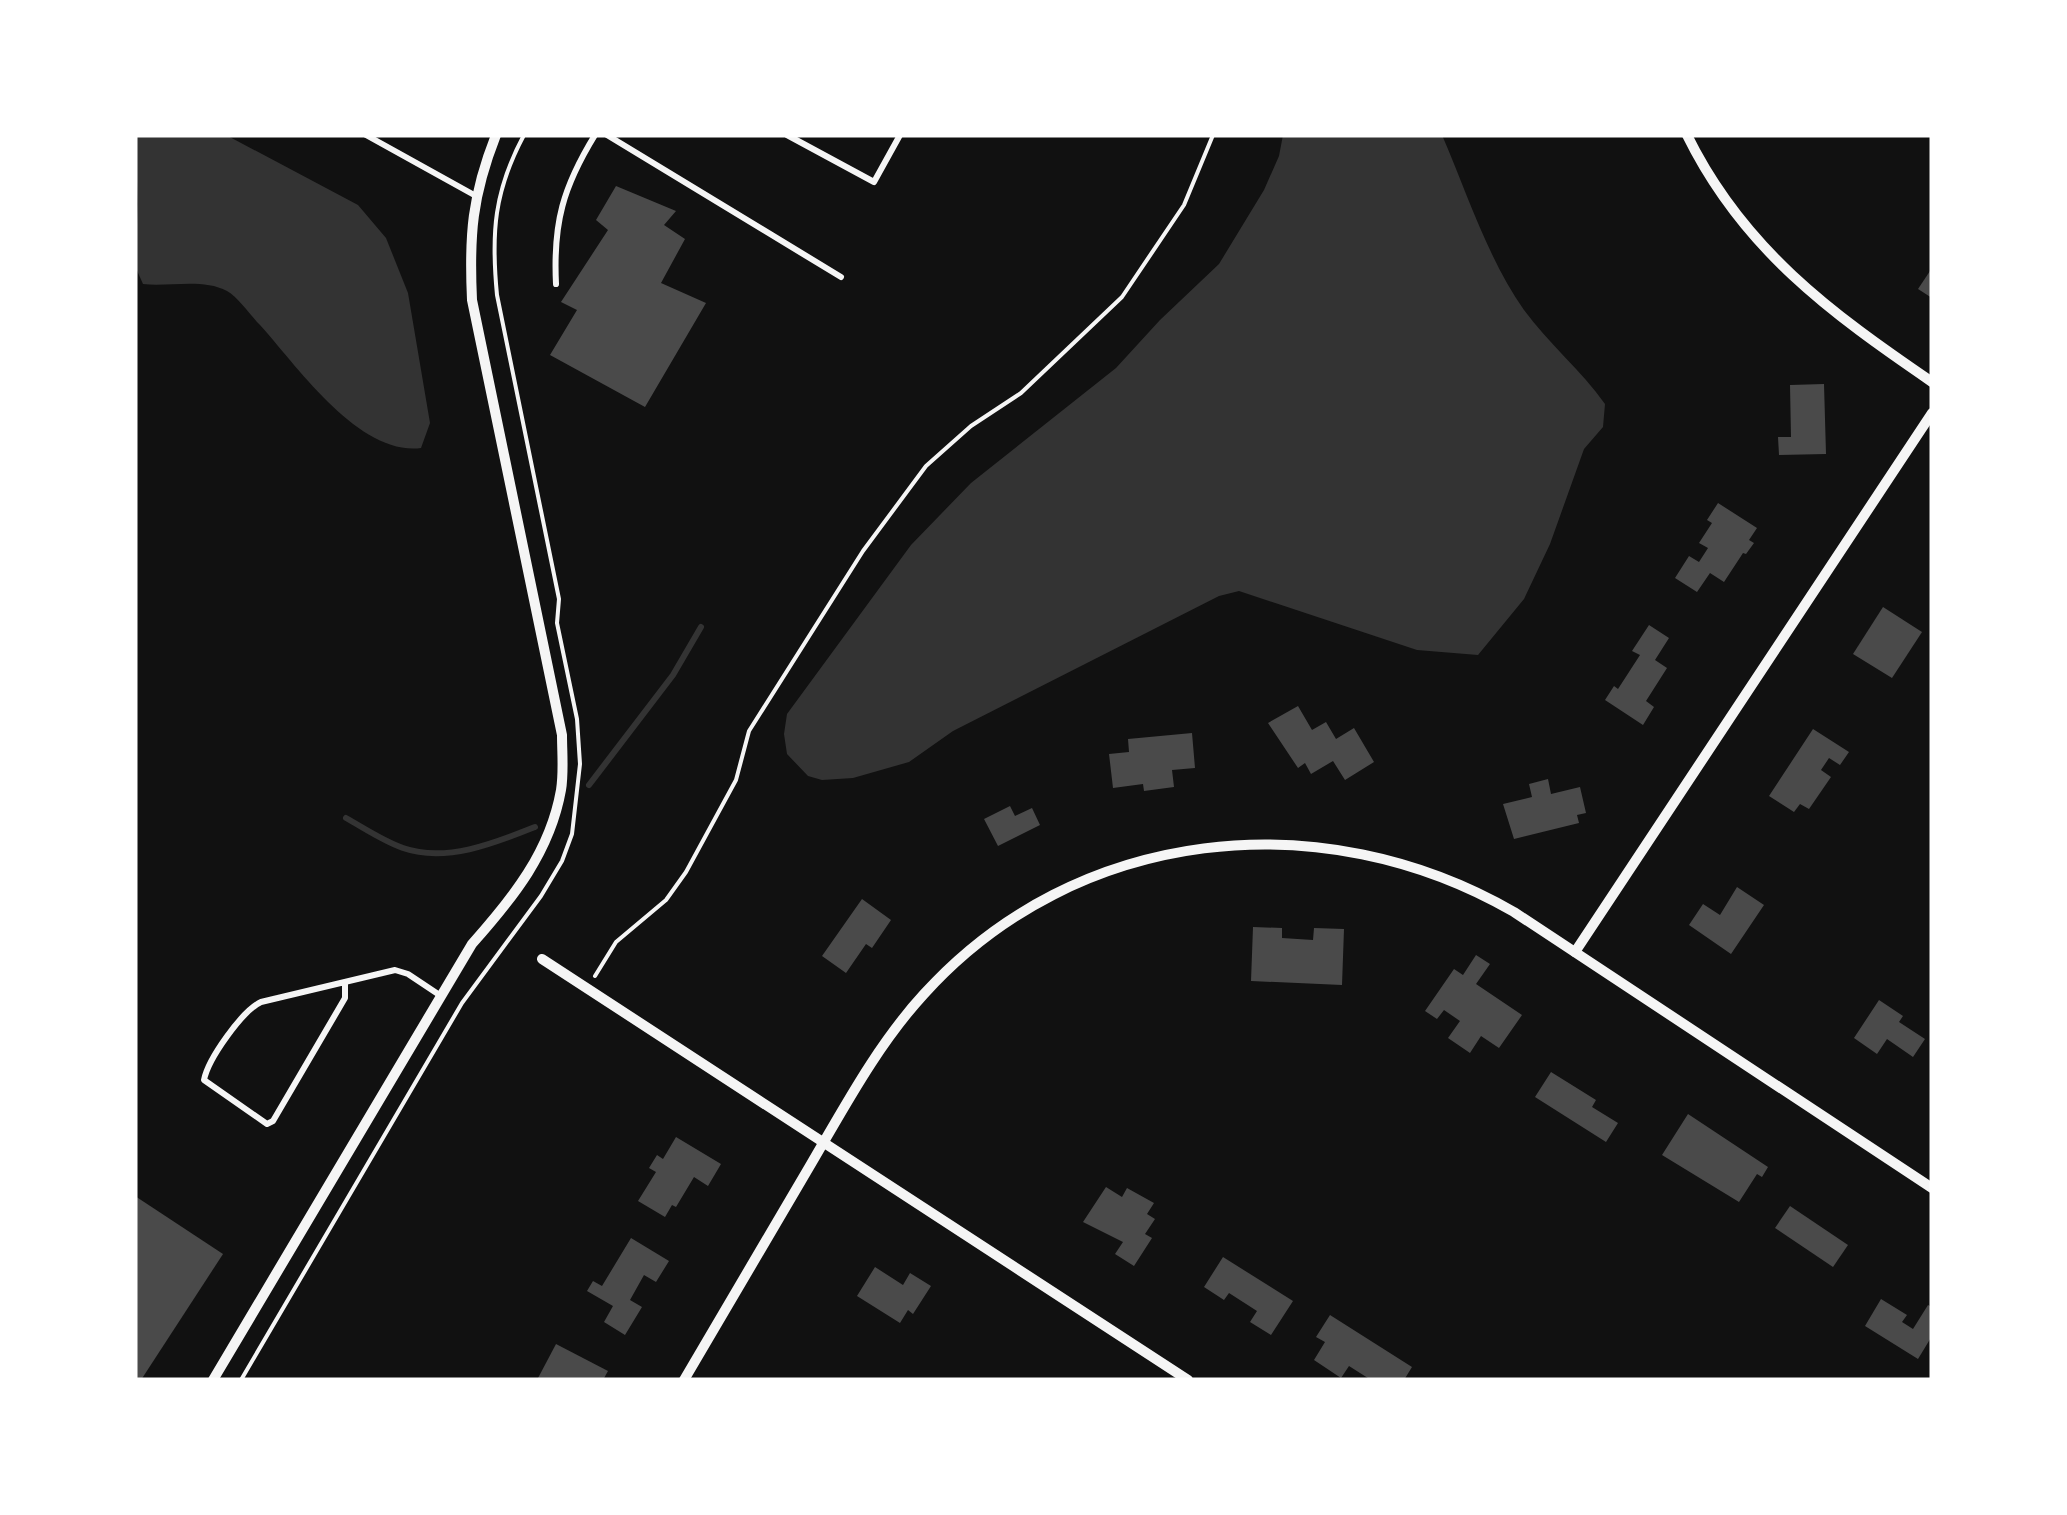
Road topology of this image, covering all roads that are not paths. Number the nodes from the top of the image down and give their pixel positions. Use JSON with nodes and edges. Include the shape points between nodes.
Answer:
{"nodes":[{"id":1,"x":366,"y":135,"type":"edge"},
{"id":2,"x":496,"y":135,"type":"edge"},
{"id":3,"x":595,"y":135,"type":"edge"},
{"id":4,"x":607,"y":135,"type":"edge"},
{"id":5,"x":788,"y":135,"type":"edge"},
{"id":6,"x":900,"y":135,"type":"edge"},
{"id":7,"x":1687,"y":135,"type":"edge"},
{"id":8,"x":476,"y":196,"type":"junction"},
{"id":9,"x":841,"y":277,"type":"dead end"},
{"id":10,"x":556,"y":284,"type":"dead end"},
{"id":11,"x":1932,"y":382,"type":"edge"},
{"id":12,"x":1932,"y":412,"type":"edge"},
{"id":13,"x":1575,"y":952,"type":"junction"},
{"id":14,"x":542,"y":959,"type":"dead end"},
{"id":15,"x":345,"y":983,"type":"junction"},
{"id":16,"x":441,"y":996,"type":"junction"},
{"id":17,"x":824,"y":1143,"type":"junction"},
{"id":18,"x":1932,"y":1188,"type":"edge"},
{"id":19,"x":213,"y":1380,"type":"edge"},
{"id":20,"x":684,"y":1380,"type":"edge"},
{"id":21,"x":1188,"y":1380,"type":"edge"}],
"edges":[{"from":1,"to":8,"type":"lane"},
{"from":2,"to":8,"type":"street"},
{"from":3,"to":10,"type":"lane","via":[[560,204]]},
{"from":4,"to":9,"type":"lane"},
{"from":5,"to":6,"type":"lane","via":[[874,182]]},
{"from":7,"to":11,"type":"street","via":[[1762,246],[1847,324]]},
{"from":8,"to":16,"type":"street","via":[[469,239],[472,300],[562,735],[561,789],[542,853]]},
{"from":12,"to":13,"type":"street"},
{"from":13,"to":17,"type":"street","via":[[1454,881],[1348,850],[1287,844],[1197,848],[1131,864],[1066,888],[971,949],[883,1045]]},
{"from":13,"to":18,"type":"street"},
{"from":14,"to":17,"type":"street"},
{"from":15,"to":15,"type":"lane","via":[[345,998],[273,1122],[204,1080],[254,1006]]},
{"from":15,"to":16,"type":"lane","via":[[395,970]]},
{"from":16,"to":19,"type":"street"},
{"from":17,"to":20,"type":"street"},
{"from":17,"to":21,"type":"street"}]}
